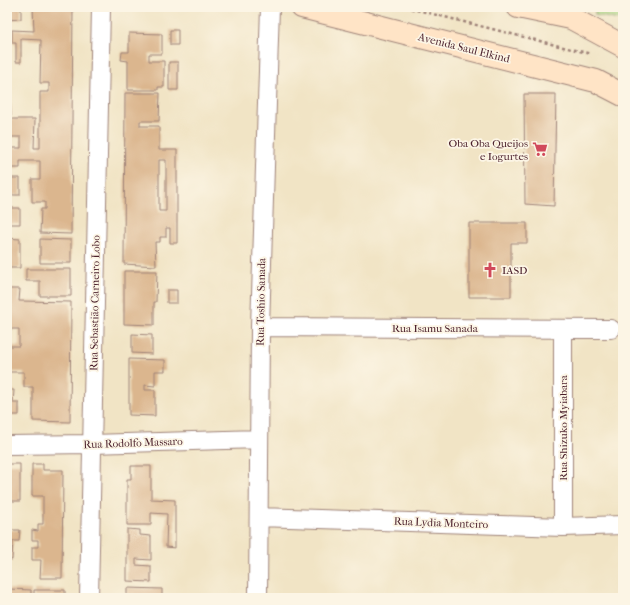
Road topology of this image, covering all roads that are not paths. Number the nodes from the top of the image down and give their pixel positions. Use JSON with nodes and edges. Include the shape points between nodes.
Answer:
{"nodes":[{"id":1,"x":101,"y":7,"type":"edge"},
{"id":2,"x":270,"y":7,"type":"edge"},
{"id":3,"x":302,"y":7,"type":"edge"},
{"id":4,"x":518,"y":7,"type":"edge"},
{"id":5,"x":571,"y":13,"type":"edge"},
{"id":6,"x":623,"y":46,"type":"edge"},
{"id":7,"x":623,"y":95,"type":"edge"},
{"id":8,"x":260,"y":327,"type":"junction"},
{"id":9,"x":563,"y":329,"type":"junction"},
{"id":10,"x":611,"y":329,"type":"dead end"},
{"id":11,"x":259,"y":439,"type":"junction"},
{"id":12,"x":92,"y":444,"type":"junction"},
{"id":13,"x":7,"y":445,"type":"edge"},
{"id":14,"x":259,"y":517,"type":"junction"},
{"id":15,"x":623,"y":525,"type":"edge"},
{"id":16,"x":563,"y":528,"type":"junction"},
{"id":17,"x":89,"y":598,"type":"edge"},
{"id":18,"x":258,"y":598,"type":"edge"}],
"edges":[{"from":1,"to":12,"type":"street","name":"Rua Sebastião Carneiro Lobo"},
{"from":2,"to":8,"type":"street","name":"Rua Toshio Sanada"},
{"from":3,"to":7,"type":"main road","name":"Avenida Saul Elkind","via":[[596,81]]},
{"from":4,"to":5,"type":"main road"},
{"from":5,"to":6,"type":"main road"},
{"from":8,"to":9,"type":"street","name":"Rua Isamu Sanada"},
{"from":8,"to":11,"type":"street","name":"Rua Toshio Sanada"},
{"from":9,"to":10,"type":"street","name":"Rua Isamu Sanada"},
{"from":9,"to":16,"type":"street","name":"Rua Shizuko Myiabara"},
{"from":11,"to":12,"type":"street","name":"Rua Rodolfo Massaro"},
{"from":11,"to":14,"type":"street","name":"Rua Toshio Sanada"},
{"from":12,"to":13,"type":"street","name":"Rua Rodolfo Massaro"},
{"from":12,"to":17,"type":"street","name":"Rua Sebastião Carneiro Lobo"},
{"from":14,"to":16,"type":"street","name":"Rua Lydia Monteiro"},
{"from":14,"to":18,"type":"street","name":"Rua Toshio Sanada"},
{"from":15,"to":16,"type":"street","name":"Rua Lydia Monteiro"}]}
